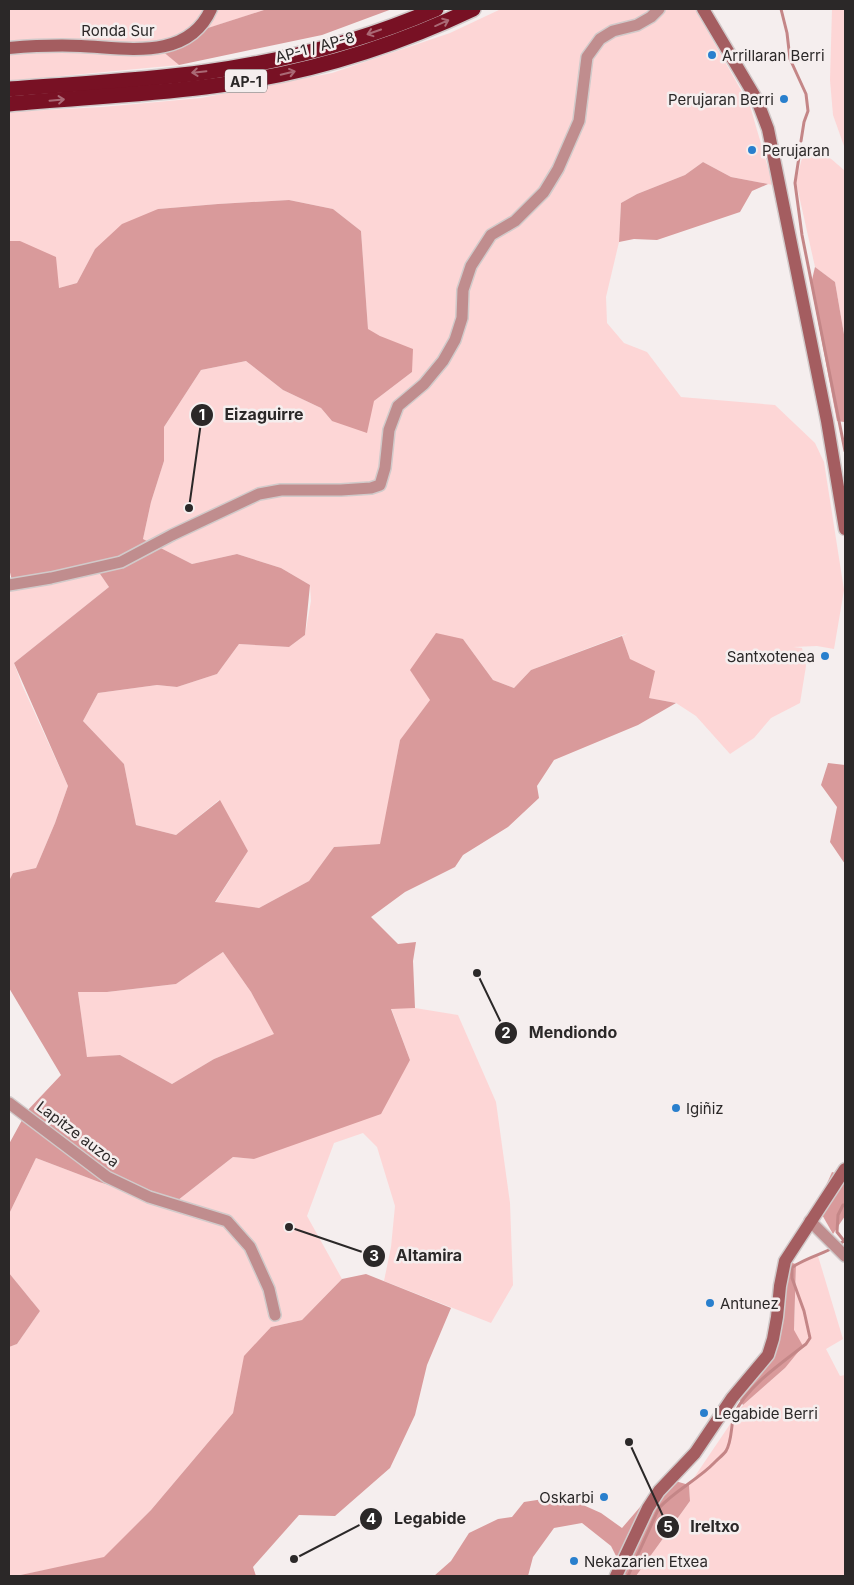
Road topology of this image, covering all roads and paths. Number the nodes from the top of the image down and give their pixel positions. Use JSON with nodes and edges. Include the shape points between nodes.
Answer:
{"nodes":[{"id":1,"x":211,"y":9,"type":"edge"},
{"id":2,"x":436,"y":9,"type":"edge"},
{"id":3,"x":473,"y":9,"type":"edge"},
{"id":4,"x":659,"y":9,"type":"edge"},
{"id":5,"x":703,"y":9,"type":"edge"},
{"id":6,"x":9,"y":48,"type":"edge"},
{"id":7,"x":9,"y":89,"type":"edge"},
{"id":8,"x":9,"y":104,"type":"edge"},
{"id":9,"x":845,"y":529,"type":"edge"},
{"id":10,"x":9,"y":585,"type":"edge"},
{"id":11,"x":9,"y":1103,"type":"edge"},
{"id":12,"x":845,"y":1169,"type":"edge"},
{"id":13,"x":810,"y":1221,"type":"junction"},
{"id":14,"x":845,"y":1256,"type":"edge"},
{"id":15,"x":275,"y":1315,"type":"dead end"},
{"id":16,"x":616,"y":1576,"type":"edge"}],
"edges":[{"from":1,"to":6,"type":"street","name":"Ronda Sur","via":[[203,23],[189,36],[163,47]]},
{"from":2,"to":7,"type":"highway","name":"AP-1 / AP-8","number":"AP-1","one_way":true,"via":[[369,34],[271,61],[204,72]]},
{"from":8,"to":3,"type":"highway","name":"AP-1 / AP-8","number":"AP-1","one_way":true,"via":[[161,92],[274,76],[374,48]]},
{"from":4,"to":10,"type":"street","via":[[651,18],[600,39],[587,56],[579,121],[558,168],[544,192],[515,221],[491,235],[471,266],[463,290],[462,318],[455,340],[424,384],[398,406],[388,430],[385,468],[380,485],[260,494],[121,562]]},
{"from":5,"to":9,"type":"street","via":[[757,100],[768,130],[824,403]]},
{"from":11,"to":15,"type":"street","name":"Lapitze auzoa","via":[[106,1177],[149,1197],[227,1222],[250,1247],[269,1289]]},
{"from":12,"to":13,"type":"street"},
{"from":13,"to":14,"type":"street"},
{"from":13,"to":16,"type":"street","via":[[784,1262],[768,1355],[732,1398],[695,1452],[659,1491]]}]}
